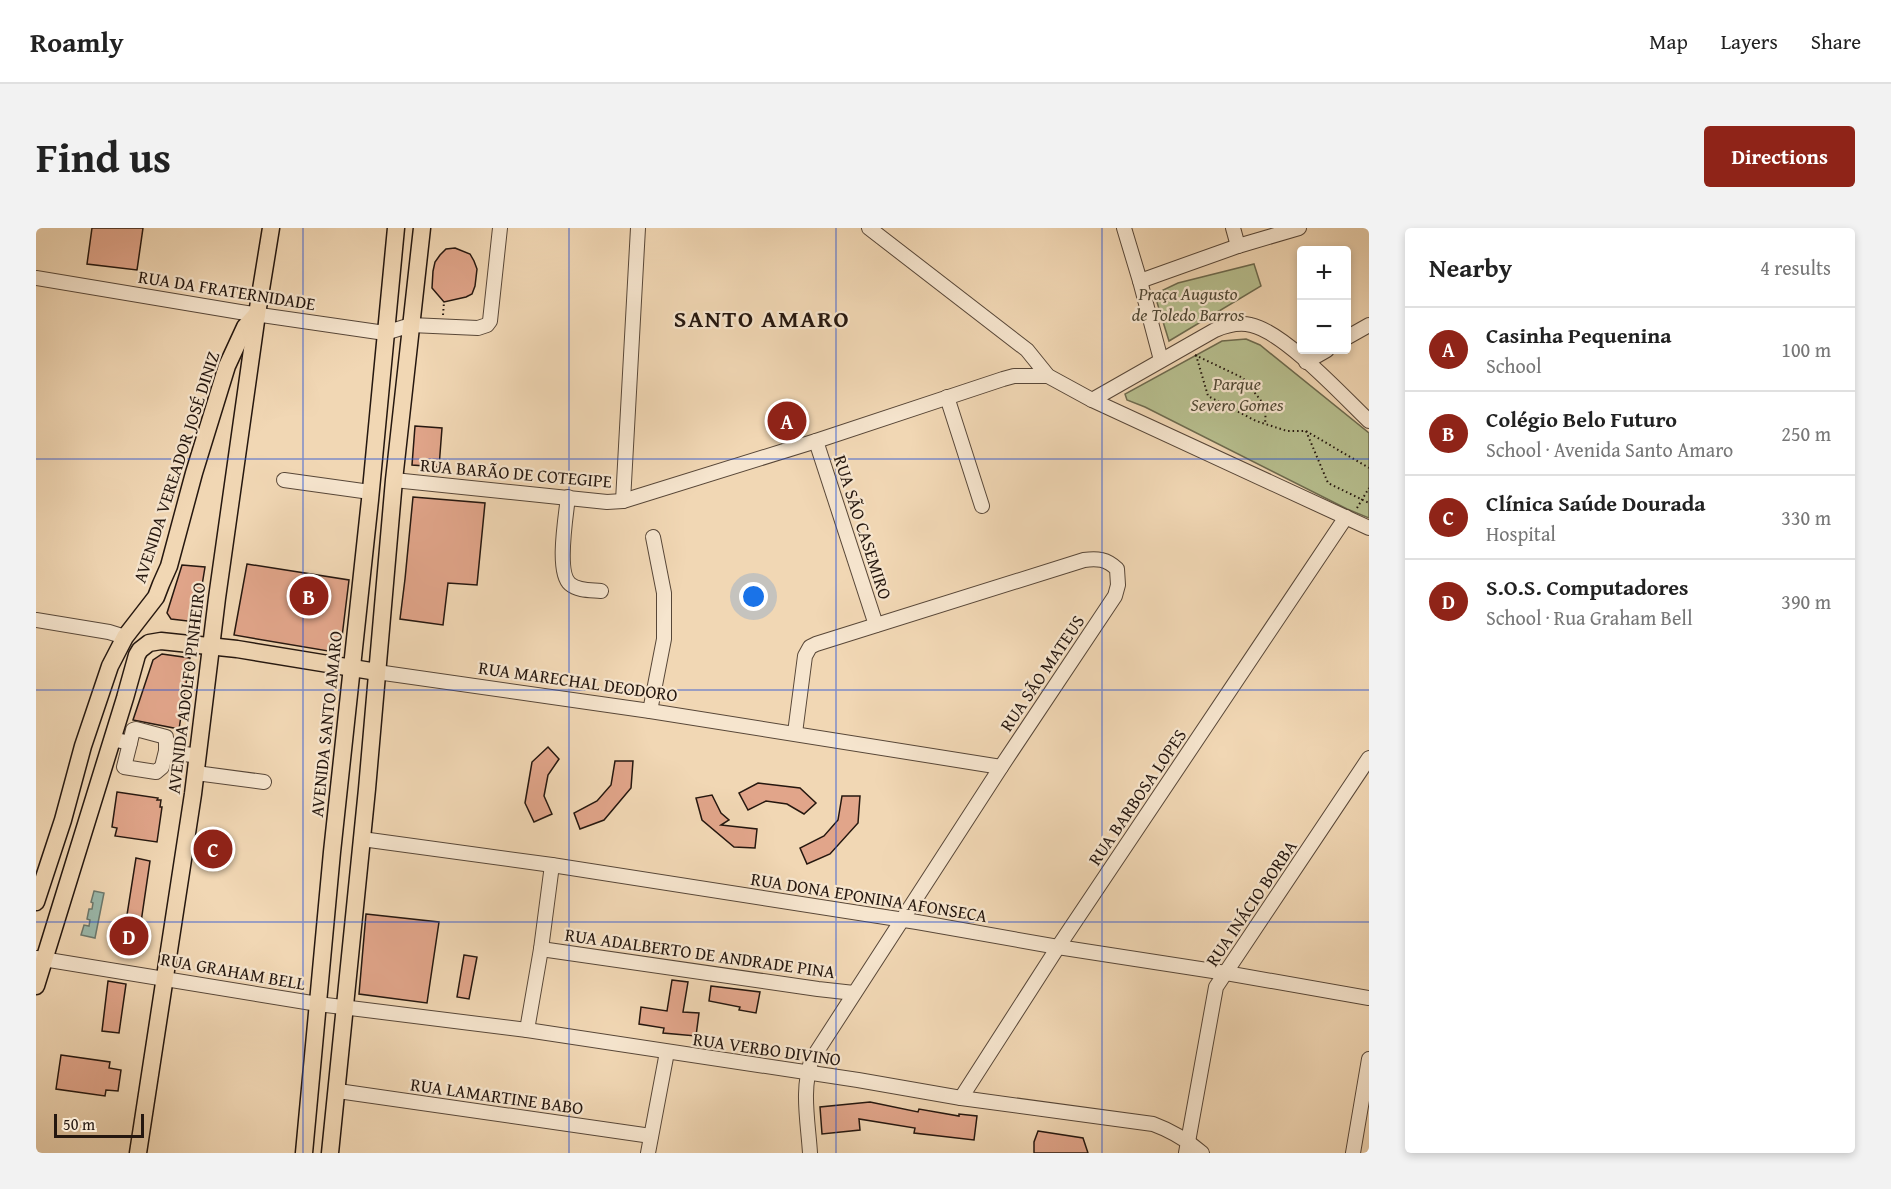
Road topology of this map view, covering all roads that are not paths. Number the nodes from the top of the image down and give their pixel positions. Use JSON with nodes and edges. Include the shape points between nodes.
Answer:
{"nodes":[{"id":1,"x":271,"y":228,"type":"edge"},
{"id":2,"x":396,"y":228,"type":"edge"},
{"id":3,"x":422,"y":228,"type":"edge"},
{"id":4,"x":500,"y":228,"type":"edge"},
{"id":5,"x":638,"y":228,"type":"edge"},
{"id":6,"x":1124,"y":228,"type":"edge"},
{"id":7,"x":1233,"y":228,"type":"edge"},
{"id":8,"x":1299,"y":228,"type":"edge"},
{"id":9,"x":873,"y":229,"type":"edge"},
{"id":10,"x":1238,"y":246,"type":"junction"},
{"id":11,"x":36,"y":278,"type":"edge"},
{"id":12,"x":1140,"y":281,"type":"junction"},
{"id":13,"x":257,"y":314,"type":"junction"},
{"id":14,"x":411,"y":325,"type":"junction"},
{"id":15,"x":1369,"y":325,"type":"edge"},
{"id":16,"x":385,"y":333,"type":"junction"},
{"id":17,"x":1351,"y":336,"type":"edge"},
{"id":18,"x":1320,"y":354,"type":"edge"},
{"id":19,"x":1161,"y":360,"type":"junction"},
{"id":20,"x":1306,"y":362,"type":"junction"},
{"id":21,"x":1047,"y":376,"type":"junction"},
{"id":22,"x":947,"y":397,"type":"junction"},
{"id":23,"x":1092,"y":400,"type":"junction"},
{"id":24,"x":1369,"y":421,"type":"edge"},
{"id":25,"x":816,"y":441,"type":"junction"},
{"id":26,"x":284,"y":480,"type":"dead end"},
{"id":27,"x":394,"y":480,"type":"junction"},
{"id":28,"x":370,"y":492,"type":"junction"},
{"id":29,"x":568,"y":497,"type":"junction"},
{"id":30,"x":623,"y":501,"type":"junction"},
{"id":31,"x":982,"y":506,"type":"dead end"},
{"id":32,"x":1346,"y":517,"type":"junction"},
{"id":33,"x":1369,"y":528,"type":"edge"},
{"id":34,"x":653,"y":537,"type":"dead end"},
{"id":35,"x":602,"y":591,"type":"dead end"},
{"id":36,"x":36,"y":620,"type":"edge"},
{"id":37,"x":876,"y":625,"type":"junction"},
{"id":38,"x":125,"y":637,"type":"junction"},
{"id":39,"x":211,"y":646,"type":"junction"},
{"id":40,"x":352,"y":667,"type":"junction"},
{"id":41,"x":378,"y":672,"type":"junction"},
{"id":42,"x":650,"y":711,"type":"junction"},
{"id":43,"x":795,"y":733,"type":"junction"},
{"id":44,"x":112,"y":740,"type":"junction"},
{"id":45,"x":130,"y":743,"type":"junction"},
{"id":46,"x":166,"y":751,"type":"junction"},
{"id":47,"x":1369,"y":758,"type":"edge"},
{"id":48,"x":197,"y":765,"type":"junction"},
{"id":49,"x":1001,"y":767,"type":"junction"},
{"id":50,"x":264,"y":782,"type":"dead end"},
{"id":51,"x":362,"y":839,"type":"junction"},
{"id":52,"x":552,"y":865,"type":"junction"},
{"id":53,"x":36,"y":902,"type":"edge"},
{"id":54,"x":902,"y":919,"type":"junction"},
{"id":55,"x":1058,"y":947,"type":"junction"},
{"id":56,"x":541,"y":949,"type":"junction"},
{"id":57,"x":40,"y":958,"type":"edge"},
{"id":58,"x":1226,"y":973,"type":"junction"},
{"id":59,"x":164,"y":977,"type":"junction"},
{"id":60,"x":36,"y":986,"type":"edge"},
{"id":61,"x":854,"y":993,"type":"junction"},
{"id":62,"x":1369,"y":998,"type":"edge"},
{"id":63,"x":318,"y":1004,"type":"junction"},
{"id":64,"x":344,"y":1008,"type":"junction"},
{"id":65,"x":527,"y":1030,"type":"junction"},
{"id":66,"x":667,"y":1052,"type":"junction"},
{"id":67,"x":1369,"y":1059,"type":"edge"},
{"id":68,"x":807,"y":1074,"type":"junction"},
{"id":69,"x":338,"y":1091,"type":"junction"},
{"id":70,"x":961,"y":1098,"type":"junction"},
{"id":71,"x":651,"y":1136,"type":"junction"},
{"id":72,"x":1187,"y":1147,"type":"edge"},
{"id":73,"x":138,"y":1153,"type":"edge"},
{"id":74,"x":304,"y":1153,"type":"edge"},
{"id":75,"x":330,"y":1153,"type":"edge"},
{"id":76,"x":648,"y":1153,"type":"edge"},
{"id":77,"x":810,"y":1153,"type":"edge"},
{"id":78,"x":1202,"y":1153,"type":"edge"},
{"id":79,"x":1353,"y":1153,"type":"edge"}],
"edges":[{"from":1,"to":13,"type":"main road","name":"AVENIDA ADOLFO PINHEIRO"},
{"from":2,"to":16,"type":"main road","name":"AVENIDA SANTO AMARO"},
{"from":3,"to":14,"type":"main road"},
{"from":4,"to":14,"type":"street","name":"RUA DA FRATERNIDADE","via":[[487,325]]},
{"from":5,"to":30,"type":"street"},
{"from":6,"to":12,"type":"street"},
{"from":7,"to":10,"type":"street"},
{"from":8,"to":10,"type":"street"},
{"from":9,"to":21,"type":"street","via":[[1027,350]]},
{"from":10,"to":12,"type":"street"},
{"from":11,"to":13,"type":"street","name":"RUA DA FRATERNIDADE"},
{"from":12,"to":19,"type":"street"},
{"from":13,"to":16,"type":"street","name":"RUA DA FRATERNIDADE"},
{"from":13,"to":38,"type":"main road","name":"AVENIDA VEREADOR JOSÉ DINIZ","via":[[245,327],[227,366],[162,584]]},
{"from":13,"to":39,"type":"main road","name":"AVENIDA ADOLFO PINHEIRO"},
{"from":14,"to":16,"type":"street","name":"RUA DA FRATERNIDADE"},
{"from":14,"to":27,"type":"main road"},
{"from":15,"to":17,"type":"street"},
{"from":16,"to":28,"type":"main road","name":"AVENIDA SANTO AMARO"},
{"from":18,"to":20,"type":"street"},
{"from":19,"to":20,"type":"street","via":[[1215,330],[1250,324],[1265,329]]},
{"from":19,"to":23,"type":"street"},
{"from":20,"to":24,"type":"street"},
{"from":21,"to":22,"type":"street","name":"RUA BARÃO DE COTEGIPE","via":[[1014,376]]},
{"from":21,"to":23,"type":"street"},
{"from":22,"to":25,"type":"street","name":"RUA BARÃO DE COTEGIPE"},
{"from":22,"to":31,"type":"street"},
{"from":23,"to":32,"type":"street"},
{"from":25,"to":30,"type":"street","name":"RUA BARÃO DE COTEGIPE"},
{"from":25,"to":37,"type":"street","name":"RUA SÃO CASEMIRO"},
{"from":26,"to":28,"type":"street"},
{"from":27,"to":29,"type":"street","name":"RUA BARÃO DE COTEGIPE"},
{"from":27,"to":41,"type":"main road"},
{"from":28,"to":40,"type":"main road","name":"AVENIDA SANTO AMARO"},
{"from":29,"to":30,"type":"street","name":"RUA BARÃO DE COTEGIPE"},
{"from":29,"to":35,"type":"street","via":[[563,575],[577,589]]},
{"from":32,"to":33,"type":"street"},
{"from":32,"to":55,"type":"street","name":"RUA BARBOSA LOPES"},
{"from":34,"to":42,"type":"street","via":[[664,593],[664,639]]},
{"from":36,"to":38,"type":"street"},
{"from":37,"to":43,"type":"street","name":"RUA SÃO MATEUS","via":[[816,644],[807,652]]},
{"from":37,"to":49,"type":"street","name":"RUA SÃO MATEUS","via":[[1084,560],[1104,560],[1116,569],[1115,596]]},
{"from":38,"to":53,"type":"main road","name":"AVENIDA VEREADOR JOSÉ DINIZ","via":[[110,666],[83,746]]},
{"from":39,"to":40,"type":"main road","name":"RUA MARECHAL DEODORO"},
{"from":39,"to":44,"type":"main road","name":"RUA MARECHAL DEODORO","via":[[161,641],[140,650]]},
{"from":39,"to":48,"type":"main road","name":"AVENIDA ADOLFO PINHEIRO"},
{"from":40,"to":41,"type":"main road","name":"RUA MARECHAL DEODORO"},
{"from":40,"to":63,"type":"main road","name":"AVENIDA SANTO AMARO"},
{"from":41,"to":42,"type":"street","name":"RUA MARECHAL DEODORO"},
{"from":41,"to":51,"type":"main road"},
{"from":42,"to":43,"type":"street","name":"RUA MARECHAL DEODORO"},
{"from":43,"to":49,"type":"street","name":"RUA MARECHAL DEODORO"},
{"from":44,"to":45,"type":"street"},
{"from":44,"to":57,"type":"main road"},
{"from":45,"to":46,"type":"street","via":[[133,730],[163,735]]},
{"from":45,"to":46,"type":"street","via":[[124,767],[156,772],[162,767]]},
{"from":46,"to":48,"type":"street"},
{"from":47,"to":58,"type":"street","name":"RUA INÁCIO BORBA"},
{"from":48,"to":50,"type":"street"},
{"from":48,"to":59,"type":"main road","name":"AVENIDA ADOLFO PINHEIRO"},
{"from":49,"to":54,"type":"street","name":"RUA SÃO MATEUS"},
{"from":51,"to":52,"type":"street","name":"RUA DONA EPONINA AFONSECA"},
{"from":51,"to":64,"type":"main road"},
{"from":52,"to":54,"type":"street","name":"RUA DONA EPONINA AFONSECA"},
{"from":52,"to":56,"type":"street"},
{"from":54,"to":55,"type":"street","name":"RUA DONA EPONINA AFONSECA"},
{"from":54,"to":61,"type":"street","name":"RUA SÃO MATEUS"},
{"from":55,"to":58,"type":"street","name":"RUA DONA EPONINA AFONSECA"},
{"from":55,"to":70,"type":"street","name":"RUA BARBOSA LOPES"},
{"from":56,"to":61,"type":"street","name":"RUA ADALBERTO DE ANDRADE PINA"},
{"from":56,"to":65,"type":"street"},
{"from":57,"to":59,"type":"street","name":"RUA GRAHAM BELL"},
{"from":57,"to":60,"type":"main road"},
{"from":58,"to":62,"type":"street","name":"RUA DONA EPONINA AFONSECA"},
{"from":58,"to":72,"type":"street","name":"RUA INÁCIO BORBA","via":[[1216,987]]},
{"from":59,"to":63,"type":"street","name":"RUA GRAHAM BELL"},
{"from":59,"to":73,"type":"main road","name":"AVENIDA ADOLFO PINHEIRO"},
{"from":61,"to":68,"type":"street","name":"RUA SÃO MATEUS","via":[[812,1059]]},
{"from":63,"to":64,"type":"street","name":"RUA VERBO DIVINO"},
{"from":63,"to":74,"type":"main road","name":"AVENIDA SANTO AMARO"},
{"from":64,"to":65,"type":"street","name":"RUA VERBO DIVINO"},
{"from":64,"to":69,"type":"main road"},
{"from":65,"to":66,"type":"street","name":"RUA VERBO DIVINO"},
{"from":66,"to":68,"type":"street","name":"RUA VERBO DIVINO"},
{"from":66,"to":71,"type":"street"},
{"from":67,"to":79,"type":"street"},
{"from":68,"to":70,"type":"street","name":"RUA VERBO DIVINO"},
{"from":68,"to":77,"type":"street","name":"RUA SÃO MATEUS"},
{"from":69,"to":71,"type":"street","name":"RUA LAMARTINE BABO"},
{"from":69,"to":75,"type":"main road"},
{"from":70,"to":72,"type":"street","name":"RUA VERBO DIVINO","via":[[1153,1124],[1172,1131]]},
{"from":71,"to":76,"type":"street"},
{"from":72,"to":78,"type":"street","name":"RUA VERBO DIVINO"}]}
